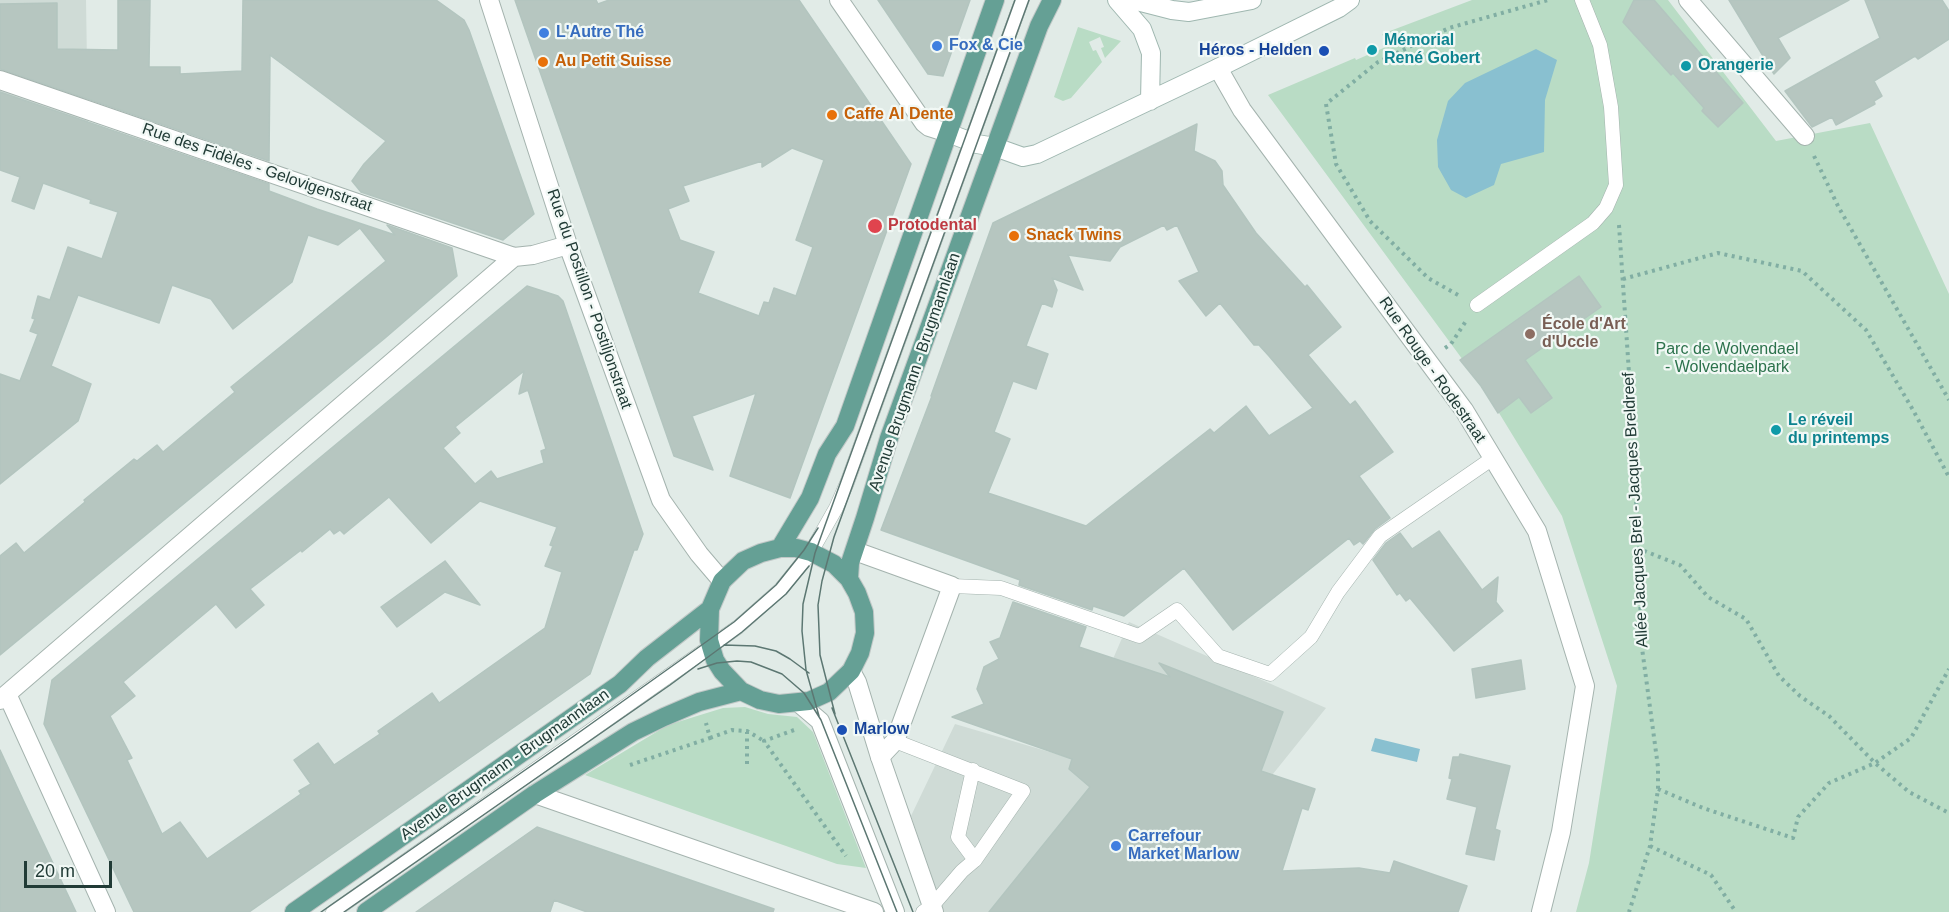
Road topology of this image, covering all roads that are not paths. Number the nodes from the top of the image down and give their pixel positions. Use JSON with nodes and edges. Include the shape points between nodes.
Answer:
{"nodes":[{"id":1,"x":489,"y":0,"type":"edge"},
{"id":2,"x":839,"y":0,"type":"edge"},
{"id":3,"x":995,"y":0,"type":"edge"},
{"id":4,"x":1022,"y":0,"type":"edge"},
{"id":5,"x":1052,"y":0,"type":"edge"},
{"id":6,"x":1117,"y":0,"type":"edge"},
{"id":7,"x":1133,"y":0,"type":"edge"},
{"id":8,"x":1252,"y":0,"type":"edge"},
{"id":9,"x":1350,"y":0,"type":"edge"},
{"id":10,"x":1582,"y":0,"type":"edge"},
{"id":11,"x":1688,"y":0,"type":"edge"},
{"id":12,"x":1218,"y":68,"type":"junction"},
{"id":13,"x":0,"y":80,"type":"edge"},
{"id":14,"x":1150,"y":101,"type":"junction"},
{"id":15,"x":948,"y":133,"type":"junction"},
{"id":16,"x":1805,"y":136,"type":"road end"},
{"id":17,"x":970,"y":142,"type":"junction"},
{"id":18,"x":994,"y":147,"type":"junction"},
{"id":19,"x":567,"y":245,"type":"junction"},
{"id":20,"x":514,"y":257,"type":"junction"},
{"id":21,"x":1477,"y":305,"type":"road end"},
{"id":22,"x":1493,"y":458,"type":"junction"},
{"id":23,"x":780,"y":548,"type":"junction"},
{"id":24,"x":855,"y":551,"type":"junction"},
{"id":25,"x":811,"y":552,"type":"junction"},
{"id":26,"x":849,"y":579,"type":"junction"},
{"id":27,"x":722,"y":581,"type":"junction"},
{"id":28,"x":952,"y":586,"type":"junction"},
{"id":29,"x":710,"y":609,"type":"junction"},
{"id":30,"x":711,"y":647,"type":"junction"},
{"id":31,"x":851,"y":671,"type":"junction"},
{"id":32,"x":741,"y":690,"type":"junction"},
{"id":33,"x":3,"y":697,"type":"edge"},
{"id":34,"x":800,"y":704,"type":"junction"},
{"id":35,"x":896,"y":741,"type":"junction"},
{"id":36,"x":880,"y":757,"type":"junction"},
{"id":37,"x":973,"y":770,"type":"junction"},
{"id":38,"x":535,"y":795,"type":"junction"},
{"id":39,"x":975,"y":860,"type":"junction"},
{"id":40,"x":930,"y":910,"type":"edge"},
{"id":41,"x":106,"y":912,"type":"edge"},
{"id":42,"x":294,"y":912,"type":"edge"},
{"id":43,"x":333,"y":912,"type":"edge"},
{"id":44,"x":366,"y":912,"type":"edge"},
{"id":45,"x":874,"y":912,"type":"edge"},
{"id":46,"x":895,"y":912,"type":"edge"},
{"id":47,"x":1541,"y":912,"type":"edge"}],
"edges":[{"from":1,"to":19,"type":"street","name":"Rue du Postillon - Postiljonstraat"},
{"from":2,"to":15,"type":"street","via":[[924,123]]},
{"from":3,"to":15,"type":"main road"},
{"from":4,"to":17,"type":"lane","name":"Avenue Brugmann - Brugmannlaan"},
{"from":5,"to":18,"type":"main road","name":"Avenue Brugmann - Brugmannlaan"},
{"from":6,"to":14,"type":"street","via":[[1142,29],[1151,53]]},
{"from":7,"to":8,"type":"street","via":[[1189,12]]},
{"from":9,"to":12,"type":"street"},
{"from":10,"to":21,"type":"lane","via":[[1600,45],[1611,107],[1616,186],[1606,208],[1593,223]]},
{"from":11,"to":16,"type":"street"},
{"from":12,"to":14,"type":"street"},
{"from":12,"to":22,"type":"street","name":"Rue Rouge - Rodestraat","via":[[1242,110],[1464,410]]},
{"from":13,"to":20,"type":"street","name":"Rue des Fidèles - Gelovigenstraat"},
{"from":14,"to":18,"type":"street","via":[[1037,154],[1023,157]]},
{"from":15,"to":17,"type":"street"},
{"from":15,"to":23,"type":"main road","via":[[845,426]]},
{"from":17,"to":18,"type":"street"},
{"from":17,"to":25,"type":"lane","name":"Avenue Brugmann - Brugmannlaan","via":[[847,483]]},
{"from":18,"to":24,"type":"main road","name":"Avenue Brugmann - Brugmannlaan","via":[[889,438]]},
{"from":19,"to":20,"type":"street"},
{"from":19,"to":27,"type":"street","name":"Rue du Postillon - Postiljonstraat","via":[[661,500]]},
{"from":20,"to":33,"type":"street"},
{"from":22,"to":28,"type":"lane","via":[[1380,536],[1338,592],[1311,637],[1270,675],[1218,656],[1177,610],[1139,636],[1001,588]]},
{"from":22,"to":47,"type":"street","name":"Rue Rouge - Rodestraat","via":[[1537,531],[1585,686],[1561,832]]},
{"from":23,"to":25,"type":"main road","name":"Avenue Brugmann - Brugmannlaan"},
{"from":23,"to":27,"type":"main road","name":"Avenue Brugmann - Brugmannlaan","via":[[743,561]]},
{"from":24,"to":26,"type":"main road","name":"Avenue Brugmann - Brugmannlaan"},
{"from":24,"to":28,"type":"street"},
{"from":25,"to":26,"type":"main road","name":"Avenue Brugmann - Brugmannlaan","via":[[834,564]]},
{"from":25,"to":30,"type":"lane","name":"Avenue Brugmann - Brugmannlaan","via":[[760,609]]},
{"from":26,"to":31,"type":"main road","name":"Avenue Brugmann - Brugmannlaan","via":[[861,603],[865,623],[863,643]]},
{"from":27,"to":29,"type":"main road","name":"Avenue Brugmann - Brugmannlaan"},
{"from":28,"to":35,"type":"street"},
{"from":29,"to":30,"type":"main road","name":"Avenue Brugmann - Brugmannlaan"},
{"from":29,"to":42,"type":"main road","name":"Avenue Brugmann - Brugmannlaan","via":[[620,684]]},
{"from":30,"to":32,"type":"main road","name":"Avenue Brugmann - Brugmannlaan","via":[[722,671]]},
{"from":30,"to":43,"type":"lane","name":"Avenue Brugmann - Brugmannlaan"},
{"from":31,"to":34,"type":"main road","name":"Avenue Brugmann - Brugmannlaan","via":[[829,692]]},
{"from":31,"to":36,"type":"street"},
{"from":32,"to":34,"type":"main road","name":"Avenue Brugmann - Brugmannlaan","via":[[769,703]]},
{"from":32,"to":38,"type":"main road","via":[[699,702],[633,732]]},
{"from":33,"to":41,"type":"street"},
{"from":34,"to":46,"type":"street","via":[[820,721]]},
{"from":35,"to":36,"type":"street"},
{"from":35,"to":37,"type":"lane"},
{"from":36,"to":40,"type":"street"},
{"from":37,"to":39,"type":"lane","via":[[958,837]]},
{"from":37,"to":39,"type":"lane","via":[[1023,791]]},
{"from":38,"to":44,"type":"main road"},
{"from":38,"to":45,"type":"street"},
{"from":39,"to":40,"type":"lane"}]}
